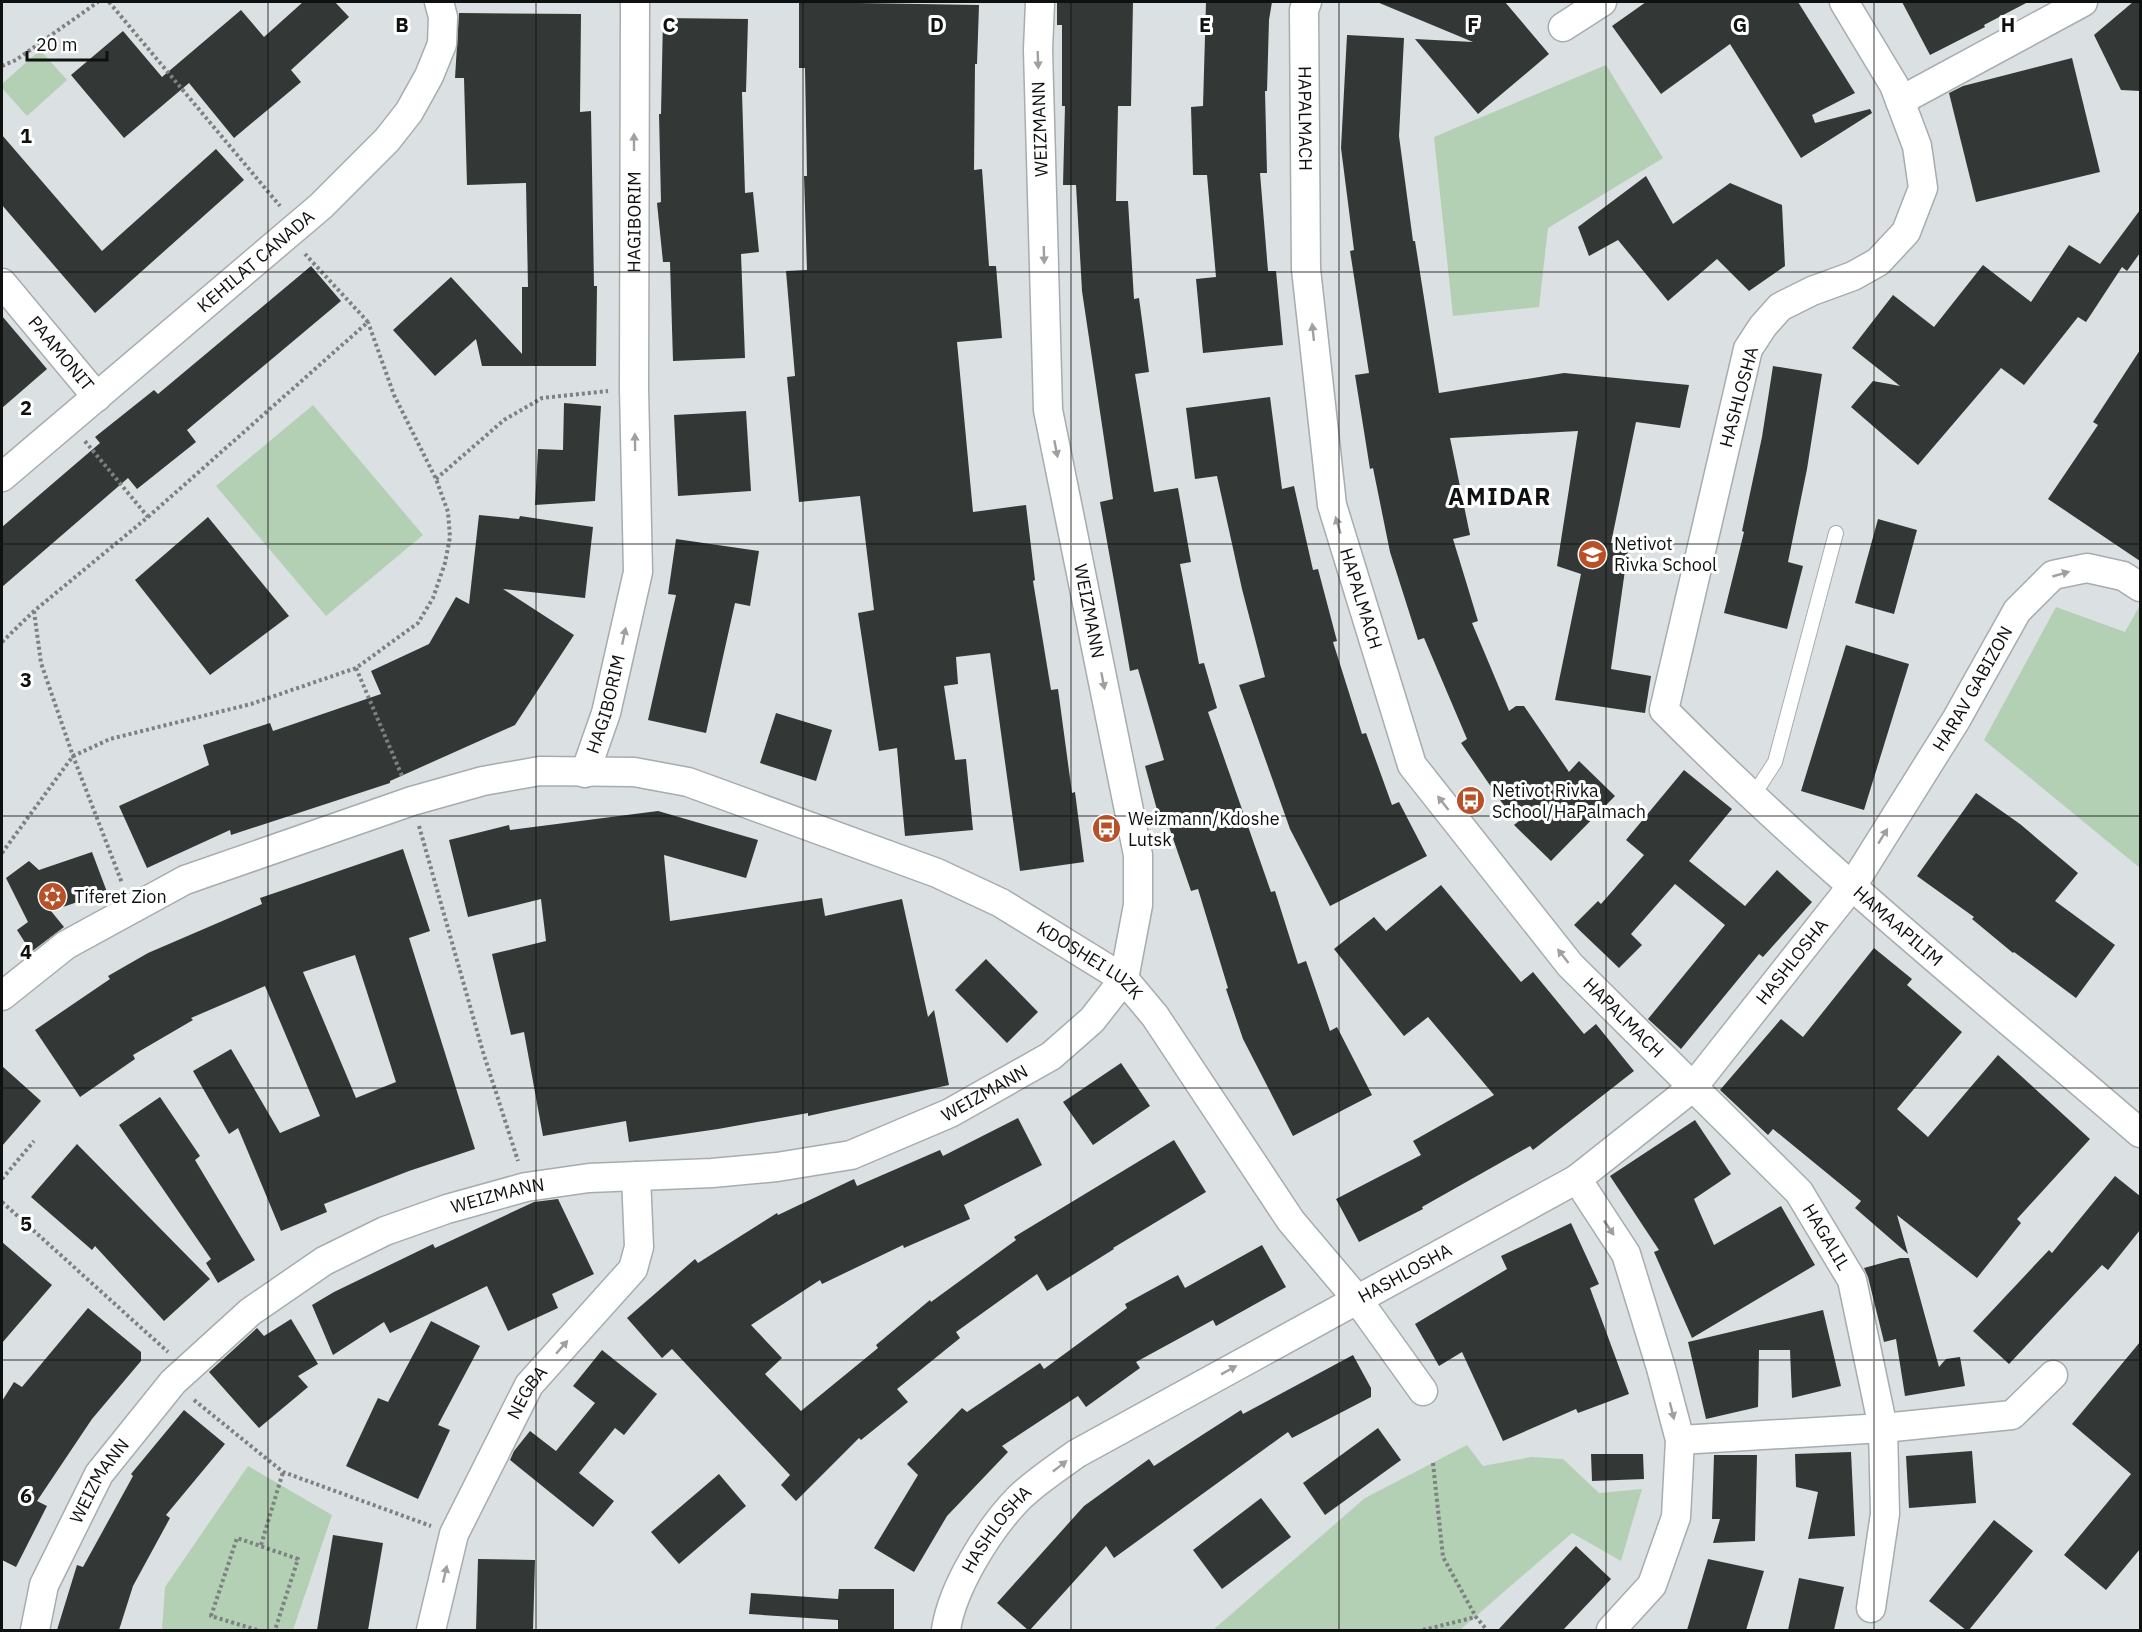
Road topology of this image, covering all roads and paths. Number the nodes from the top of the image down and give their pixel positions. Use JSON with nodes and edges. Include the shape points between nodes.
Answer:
{"nodes":[{"id":1,"x":98,"y":2,"type":"edge"},
{"id":2,"x":109,"y":2,"type":"edge"},
{"id":3,"x":439,"y":2,"type":"edge"},
{"id":4,"x":635,"y":2,"type":"edge"},
{"id":5,"x":1040,"y":2,"type":"edge"},
{"id":6,"x":1307,"y":2,"type":"edge"},
{"id":7,"x":1602,"y":2,"type":"edge"},
{"id":8,"x":1844,"y":2,"type":"edge"},
{"id":9,"x":2083,"y":2,"type":"edge"},
{"id":10,"x":1563,"y":27,"type":"dead end"},
{"id":11,"x":2,"y":66,"type":"edge"},
{"id":12,"x":1900,"y":101,"type":"junction"},
{"id":13,"x":297,"y":226,"type":"junction"},
{"id":14,"x":2,"y":283,"type":"edge"},
{"id":15,"x":368,"y":322,"type":"junction"},
{"id":16,"x":634,"y":389,"type":"junction"},
{"id":17,"x":97,"y":397,"type":"junction"},
{"id":18,"x":68,"y":421,"type":"junction"},
{"id":19,"x":2,"y":477,"type":"edge"},
{"id":20,"x":436,"y":479,"type":"junction"},
{"id":21,"x":148,"y":517,"type":"junction"},
{"id":22,"x":1836,"y":533,"type":"dead end"},
{"id":23,"x":2140,"y":587,"type":"edge"},
{"id":24,"x":34,"y":611,"type":"junction"},
{"id":25,"x":2,"y":642,"type":"edge"},
{"id":26,"x":356,"y":668,"type":"junction"},
{"id":27,"x":1664,"y":711,"type":"joint"},
{"id":28,"x":73,"y":756,"type":"junction"},
{"id":29,"x":585,"y":773,"type":"junction"},
{"id":30,"x":1753,"y":796,"type":"junction"},
{"id":31,"x":412,"y":801,"type":"junction"},
{"id":32,"x":2,"y":853,"type":"edge"},
{"id":33,"x":1852,"y":886,"type":"junction"},
{"id":34,"x":132,"y":909,"type":"junction"},
{"id":35,"x":1124,"y":979,"type":"junction"},
{"id":36,"x":2,"y":996,"type":"edge"},
{"id":37,"x":1693,"y":1087,"type":"junction"},
{"id":38,"x":2140,"y":1133,"type":"edge"},
{"id":39,"x":34,"y":1141,"type":"dead end"},
{"id":40,"x":636,"y":1176,"type":"junction"},
{"id":41,"x":2,"y":1179,"type":"edge"},
{"id":42,"x":1576,"y":1179,"type":"junction"},
{"id":43,"x":526,"y":1187,"type":"junction"},
{"id":44,"x":2,"y":1202,"type":"edge"},
{"id":45,"x":1357,"y":1299,"type":"junction"},
{"id":46,"x":180,"y":1375,"type":"junction"},
{"id":47,"x":2053,"y":1376,"type":"dead end"},
{"id":48,"x":1423,"y":1391,"type":"dead end"},
{"id":49,"x":1883,"y":1428,"type":"junction"},
{"id":50,"x":1680,"y":1440,"type":"junction"},
{"id":51,"x":1432,"y":1463,"type":"dead end"},
{"id":52,"x":283,"y":1472,"type":"junction"},
{"id":53,"x":454,"y":1534,"type":"junction"},
{"id":54,"x":261,"y":1545,"type":"junction"},
{"id":55,"x":1871,"y":1608,"type":"dead end"},
{"id":56,"x":1476,"y":1617,"type":"junction"},
{"id":57,"x":35,"y":1630,"type":"edge"},
{"id":58,"x":257,"y":1630,"type":"edge"},
{"id":59,"x":275,"y":1630,"type":"edge"},
{"id":60,"x":431,"y":1630,"type":"edge"},
{"id":61,"x":946,"y":1630,"type":"edge"},
{"id":62,"x":1423,"y":1630,"type":"edge"},
{"id":63,"x":1488,"y":1630,"type":"edge"},
{"id":64,"x":1611,"y":1630,"type":"edge"}],
"edges":[{"from":1,"to":11,"type":"path"},
{"from":2,"to":13,"type":"path"},
{"from":3,"to":13,"type":"street","name":"KEHILAT CANADA","via":[[442,44],[409,112],[387,140]]},
{"from":16,"to":4,"type":"street","name":"HAGIBORIM","one_way":true},
{"from":5,"to":35,"type":"street","name":"WEIZMANN","one_way":true,"via":[[1048,410],[1138,855],[1138,904]]},
{"from":37,"to":6,"type":"street","name":"HAPALMACH","one_way":true,"via":[[1570,965],[1412,765],[1332,505],[1306,269]]},
{"from":7,"to":10,"type":"street"},
{"from":8,"to":12,"type":"street","name":"HASHLOSHA"},
{"from":9,"to":12,"type":"street"},
{"from":12,"to":27,"type":"street","name":"HASHLOSHA","via":[[1917,146],[1923,188],[1919,199],[1906,232],[1878,262],[1780,307],[1748,349]]},
{"from":13,"to":15,"type":"path","via":[[305,256]]},
{"from":13,"to":17,"type":"street","name":"KEHILAT CANADA"},
{"from":14,"to":17,"type":"street","name":"PAAMONIT"},
{"from":15,"to":20,"type":"path","via":[[394,395]]},
{"from":15,"to":21,"type":"path"},
{"from":16,"to":20,"type":"path","via":[[542,398],[504,420]]},
{"from":29,"to":16,"type":"street","name":"HAGIBORIM","one_way":true,"via":[[606,713],[638,572]]},
{"from":17,"to":18,"type":"street","name":"KEHILAT CANADA"},
{"from":18,"to":19,"type":"street","name":"KEHILAT CANADA"},
{"from":18,"to":21,"type":"path"},
{"from":20,"to":26,"type":"path","via":[[448,512],[450,537],[433,598],[418,622]]},
{"from":21,"to":24,"type":"path"},
{"from":22,"to":30,"type":"lane","via":[[1775,762]]},
{"from":33,"to":23,"type":"street","name":"HARAV GABIZON","one_way":true,"via":[[1956,720],[2017,611],[2053,575],[2087,568],[2123,576]]},
{"from":24,"to":25,"type":"path"},
{"from":24,"to":28,"type":"path","via":[[41,663]]},
{"from":26,"to":28,"type":"path","via":[[251,705],[110,739]]},
{"from":26,"to":31,"type":"path"},
{"from":27,"to":30,"type":"street","name":"HAMAAPILIM"},
{"from":28,"to":32,"type":"path"},
{"from":28,"to":34,"type":"path"},
{"from":29,"to":31,"type":"street","name":"HAGIBORIM","via":[[540,771],[483,781]]},
{"from":29,"to":35,"type":"street","name":"KDOSHEI LUZK","via":[[634,772],[688,782],[937,873],[1001,903]]},
{"from":30,"to":33,"type":"street","name":"HAMAAPILIM"},
{"from":31,"to":34,"type":"street","name":"HAGIBORIM","via":[[185,880]]},
{"from":31,"to":43,"type":"path","via":[[483,1052]]},
{"from":33,"to":37,"type":"street","name":"HASHLOSHA"},
{"from":33,"to":38,"type":"street","name":"HAMAAPILIM"},
{"from":34,"to":36,"type":"street","name":"HAGIBORIM","via":[[66,945]]},
{"from":35,"to":40,"type":"street","name":"WEIZMANN","via":[[1092,1020],[1051,1056],[950,1113],[851,1155],[777,1167]]},
{"from":35,"to":45,"type":"street","name":"KDOSHEI LUZK","via":[[1155,1016],[1291,1221]]},
{"from":37,"to":42,"type":"street","name":"HASHLOSHA"},
{"from":37,"to":49,"type":"street","name":"HAGALIL","via":[[1799,1192],[1852,1280]]},
{"from":39,"to":41,"type":"path"},
{"from":40,"to":43,"type":"street","name":"WEIZMANN"},
{"from":53,"to":40,"type":"street","name":"NEGBA","one_way":true,"via":[[529,1385],[633,1269],[639,1247]]},
{"from":42,"to":45,"type":"street","name":"HASHLOSHA"},
{"from":42,"to":50,"type":"street","one_way":true,"via":[[1626,1254]]},
{"from":43,"to":46,"type":"street","name":"WEIZMANN","via":[[385,1231],[324,1261],[250,1312]]},
{"from":44,"to":46,"type":"path","via":[[161,1347]]},
{"from":45,"to":48,"type":"street","name":"KDOSHEI LUZK"},
{"from":61,"to":45,"type":"street","name":"HASHLOSHA","one_way":true,"via":[[949,1611],[979,1549],[1018,1499],[1076,1454]]},
{"from":46,"to":52,"type":"path"},
{"from":46,"to":57,"type":"street","name":"WEIZMANN","via":[[99,1474],[44,1585]]},
{"from":47,"to":49,"type":"street","via":[[2012,1414]]},
{"from":49,"to":50,"type":"street"},
{"from":49,"to":55,"type":"street","name":"HAGALIL","via":[[1885,1514]]},
{"from":50,"to":64,"type":"street","via":[[1676,1516],[1652,1585]]},
{"from":51,"to":56,"type":"path","via":[[1443,1557]]},
{"from":52,"to":53,"type":"path"},
{"from":52,"to":54,"type":"path"},
{"from":60,"to":53,"type":"street","name":"NEGBA","one_way":true},
{"from":54,"to":58,"type":"path","via":[[237,1538],[212,1616]]},
{"from":54,"to":59,"type":"path","via":[[298,1559]]},
{"from":56,"to":62,"type":"path"},
{"from":56,"to":63,"type":"path"}]}
